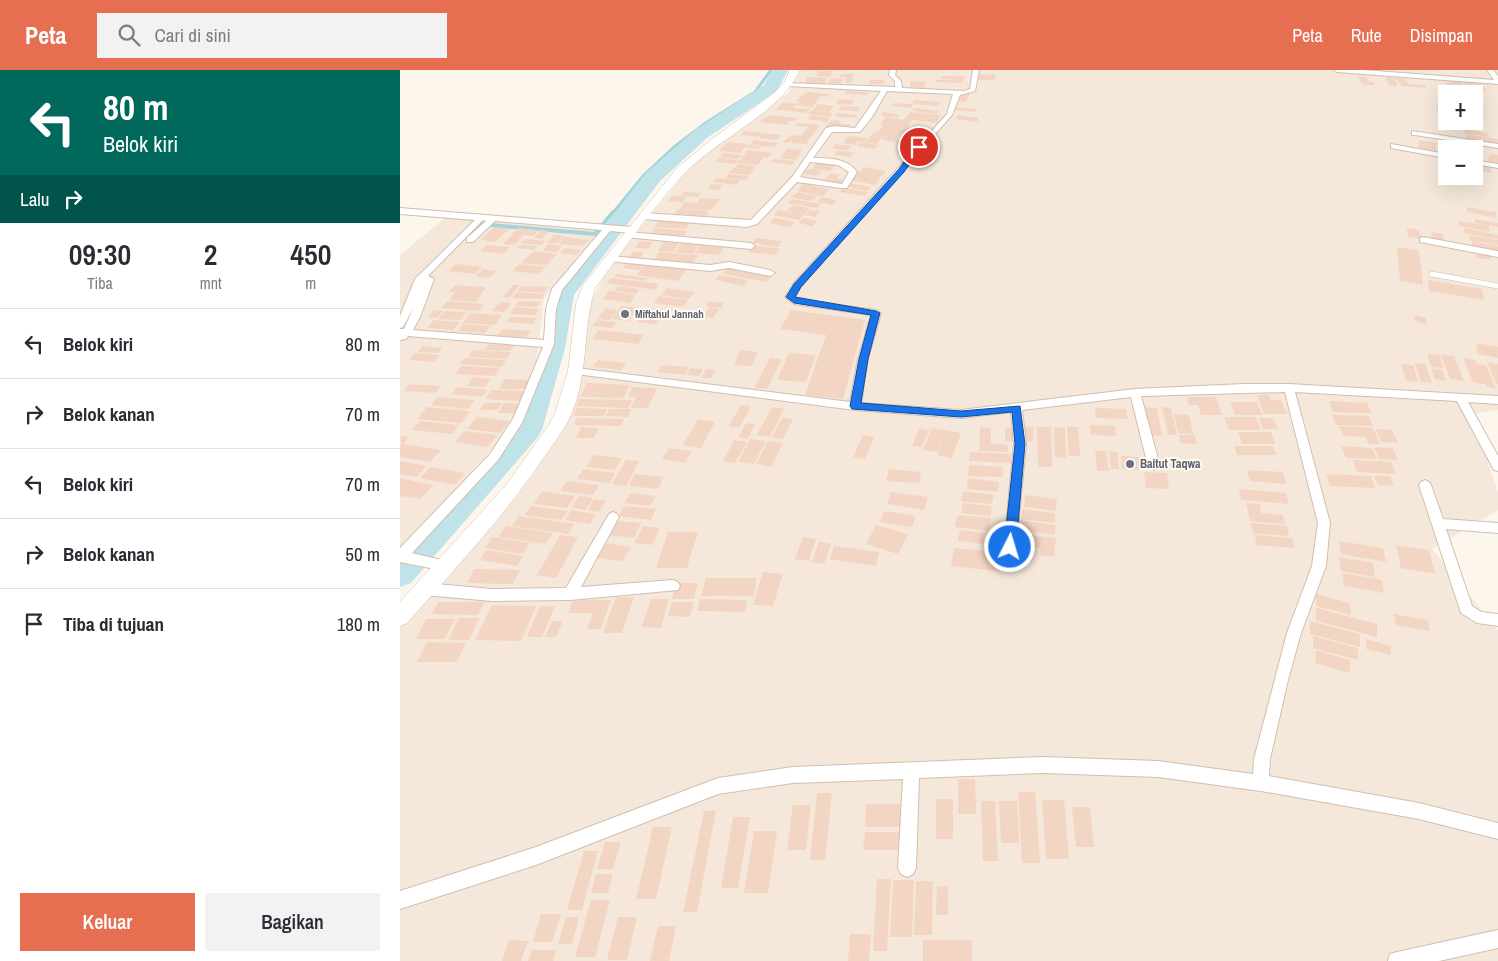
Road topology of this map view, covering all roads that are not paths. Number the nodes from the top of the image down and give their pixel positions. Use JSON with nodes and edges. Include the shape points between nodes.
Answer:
{"nodes":[{"id":1,"x":795,"y":70,"type":"edge"},
{"id":2,"x":893,"y":70,"type":"edge"},
{"id":3,"x":976,"y":70,"type":"edge"},
{"id":4,"x":1337,"y":70,"type":"edge"},
{"id":5,"x":1422,"y":70,"type":"edge"},
{"id":6,"x":1490,"y":70,"type":"edge"},
{"id":7,"x":1429,"y":77,"type":"junction"},
{"id":8,"x":1498,"y":81,"type":"edge"},
{"id":9,"x":788,"y":84,"type":"junction"},
{"id":10,"x":886,"y":88,"type":"junction"},
{"id":11,"x":899,"y":89,"type":"junction"},
{"id":12,"x":957,"y":92,"type":"junction"},
{"id":13,"x":1415,"y":133,"type":"dead end"},
{"id":14,"x":1394,"y":146,"type":"dead end"},
{"id":15,"x":1498,"y":146,"type":"edge"},
{"id":16,"x":1438,"y":154,"type":"edge"},
{"id":17,"x":808,"y":160,"type":"junction"},
{"id":18,"x":1483,"y":164,"type":"edge"},
{"id":19,"x":1498,"y":166,"type":"edge"},
{"id":20,"x":794,"y":179,"type":"junction"},
{"id":21,"x":400,"y":211,"type":"edge"},
{"id":22,"x":643,"y":216,"type":"junction"},
{"id":23,"x":482,"y":222,"type":"junction"},
{"id":24,"x":604,"y":227,"type":"junction"},
{"id":25,"x":629,"y":232,"type":"junction"},
{"id":26,"x":470,"y":240,"type":"dead end"},
{"id":27,"x":1423,"y":240,"type":"dead end"},
{"id":28,"x":751,"y":246,"type":"dead end"},
{"id":29,"x":1498,"y":254,"type":"edge"},
{"id":30,"x":610,"y":258,"type":"junction"},
{"id":31,"x":770,"y":273,"type":"dead end"},
{"id":32,"x":1432,"y":274,"type":"dead end"},
{"id":33,"x":1498,"y":286,"type":"edge"},
{"id":34,"x":402,"y":332,"type":"edge"},
{"id":35,"x":549,"y":344,"type":"junction"},
{"id":36,"x":576,"y":371,"type":"junction"},
{"id":37,"x":1289,"y":388,"type":"junction"},
{"id":38,"x":1135,"y":393,"type":"junction"},
{"id":39,"x":1461,"y":399,"type":"junction"},
{"id":40,"x":1498,"y":400,"type":"edge"},
{"id":41,"x":855,"y":406,"type":"junction"},
{"id":42,"x":1016,"y":408,"type":"junction"},
{"id":43,"x":1154,"y":466,"type":"dead end"},
{"id":44,"x":1498,"y":467,"type":"edge"},
{"id":45,"x":1426,"y":484,"type":"dead end"},
{"id":46,"x":613,"y":517,"type":"dead end"},
{"id":47,"x":1438,"y":524,"type":"junction"},
{"id":48,"x":1498,"y":528,"type":"edge"},
{"id":49,"x":1010,"y":547,"type":"dead end"},
{"id":50,"x":403,"y":556,"type":"edge"},
{"id":51,"x":439,"y":564,"type":"junction"},
{"id":52,"x":673,"y":586,"type":"dead end"},
{"id":53,"x":424,"y":589,"type":"junction"},
{"id":54,"x":570,"y":594,"type":"junction"},
{"id":55,"x":400,"y":617,"type":"edge"},
{"id":56,"x":1498,"y":620,"type":"edge"},
{"id":57,"x":911,"y":771,"type":"junction"},
{"id":58,"x":1261,"y":771,"type":"junction"},
{"id":59,"x":1498,"y":831,"type":"edge"},
{"id":60,"x":907,"y":868,"type":"dead end"},
{"id":61,"x":400,"y":900,"type":"edge"},
{"id":62,"x":1498,"y":939,"type":"edge"},
{"id":63,"x":1397,"y":961,"type":"edge"}],
"edges":[{"from":1,"to":9,"type":"street"},
{"from":2,"to":11,"type":"street"},
{"from":3,"to":12,"type":"street","via":[[973,90]]},
{"from":4,"to":7,"type":"street"},
{"from":5,"to":7,"type":"street"},
{"from":6,"to":8,"type":"street"},
{"from":7,"to":8,"type":"street"},
{"from":9,"to":10,"type":"street"},
{"from":9,"to":22,"type":"street","via":[[681,170]]},
{"from":10,"to":11,"type":"street"},
{"from":10,"to":17,"type":"street","via":[[857,130],[828,130]]},
{"from":11,"to":12,"type":"street"},
{"from":12,"to":41,"type":"street","via":[[950,114],[797,285],[790,297],[876,313],[863,359]]},
{"from":13,"to":15,"type":"street"},
{"from":14,"to":16,"type":"street"},
{"from":17,"to":20,"type":"street"},
{"from":17,"to":20,"type":"street","via":[[843,164],[851,167],[853,172],[844,186]]},
{"from":18,"to":19,"type":"street"},
{"from":20,"to":22,"type":"street","via":[[760,218],[747,224]]},
{"from":21,"to":23,"type":"street"},
{"from":22,"to":25,"type":"street"},
{"from":23,"to":24,"type":"street"},
{"from":23,"to":26,"type":"street"},
{"from":23,"to":34,"type":"street","via":[[423,279]]},
{"from":24,"to":25,"type":"street"},
{"from":24,"to":35,"type":"street","via":[[556,289],[550,308]]},
{"from":25,"to":28,"type":"street"},
{"from":25,"to":30,"type":"street"},
{"from":27,"to":29,"type":"street"},
{"from":30,"to":31,"type":"street","via":[[710,268],[729,265]]},
{"from":30,"to":36,"type":"street","via":[[588,288],[583,304]]},
{"from":32,"to":33,"type":"lane"},
{"from":34,"to":35,"type":"street"},
{"from":35,"to":50,"type":"street","via":[[518,420],[494,457]]},
{"from":36,"to":41,"type":"street"},
{"from":36,"to":51,"type":"street","via":[[563,414],[535,459],[512,490]]},
{"from":37,"to":38,"type":"street"},
{"from":37,"to":39,"type":"street"},
{"from":37,"to":58,"type":"street","via":[[1324,523],[1319,566],[1294,633]]},
{"from":38,"to":42,"type":"street"},
{"from":38,"to":43,"type":"street"},
{"from":39,"to":40,"type":"street"},
{"from":39,"to":44,"type":"street"},
{"from":41,"to":42,"type":"street","via":[[961,414]]},
{"from":42,"to":49,"type":"street","via":[[1020,444]]},
{"from":45,"to":47,"type":"street"},
{"from":46,"to":54,"type":"street"},
{"from":47,"to":48,"type":"street"},
{"from":47,"to":56,"type":"street","via":[[1466,609],[1483,619]]},
{"from":50,"to":51,"type":"street"},
{"from":51,"to":53,"type":"street"},
{"from":52,"to":54,"type":"street"},
{"from":53,"to":54,"type":"street","via":[[492,595]]},
{"from":53,"to":55,"type":"street"},
{"from":57,"to":58,"type":"street","via":[[1043,766]]},
{"from":57,"to":60,"type":"street"},
{"from":57,"to":61,"type":"street","via":[[793,775],[718,786],[536,856]]},
{"from":58,"to":59,"type":"street"},
{"from":62,"to":63,"type":"street"}]}
